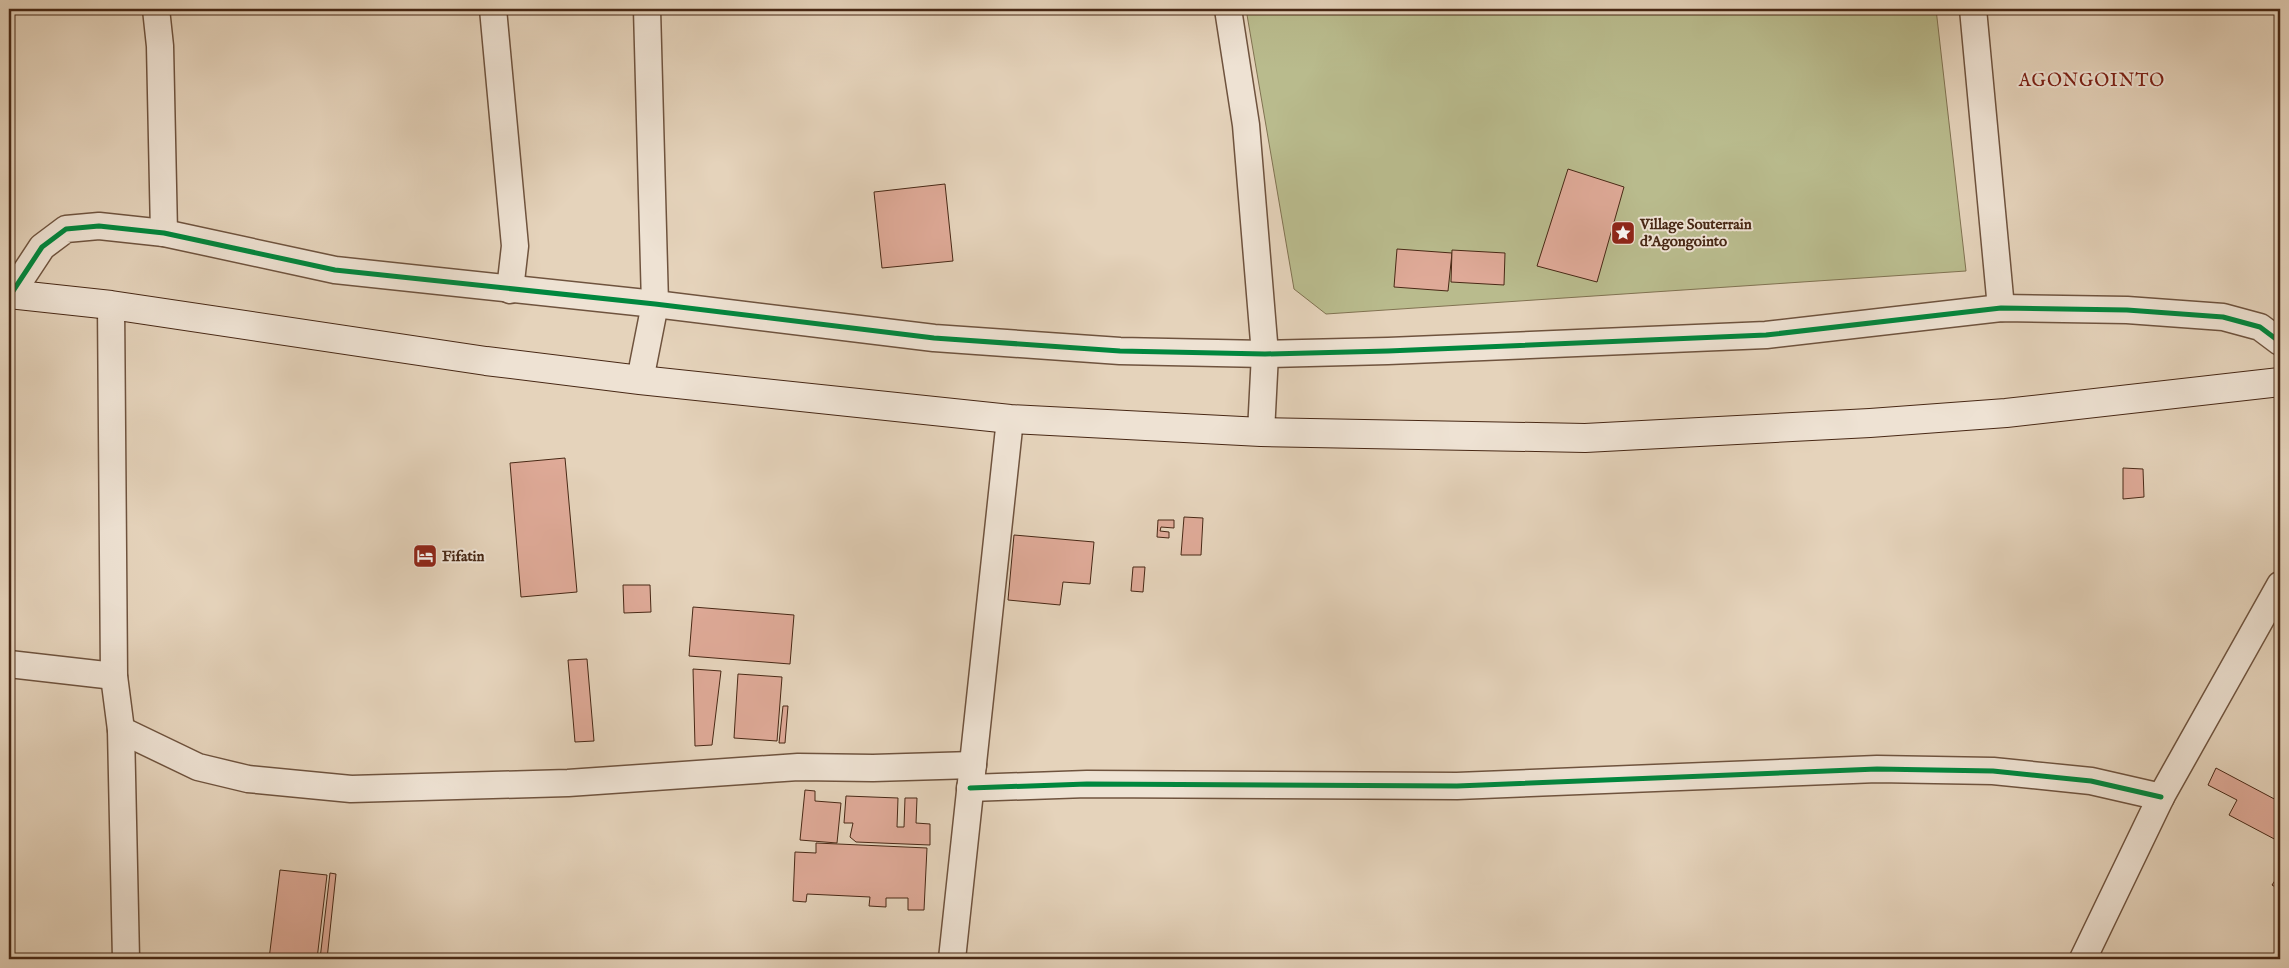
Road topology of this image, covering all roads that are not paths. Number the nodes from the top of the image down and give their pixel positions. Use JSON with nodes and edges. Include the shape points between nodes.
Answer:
{"nodes":[{"id":1,"x":156,"y":9,"type":"edge"},
{"id":2,"x":493,"y":9,"type":"edge"},
{"id":3,"x":647,"y":9,"type":"edge"},
{"id":4,"x":1228,"y":9,"type":"edge"},
{"id":5,"x":1973,"y":9,"type":"edge"},
{"id":6,"x":164,"y":233,"type":"junction"},
{"id":7,"x":510,"y":290,"type":"junction"},
{"id":8,"x":10,"y":294,"type":"edge"},
{"id":9,"x":656,"y":304,"type":"junction"},
{"id":10,"x":111,"y":305,"type":"junction"},
{"id":11,"x":2001,"y":308,"type":"junction"},
{"id":12,"x":2280,"y":342,"type":"edge"},
{"id":13,"x":1265,"y":354,"type":"junction"},
{"id":14,"x":640,"y":380,"type":"junction"},
{"id":15,"x":2280,"y":382,"type":"edge"},
{"id":16,"x":1010,"y":419,"type":"junction"},
{"id":17,"x":1261,"y":432,"type":"junction"},
{"id":18,"x":2280,"y":585,"type":"edge"},
{"id":19,"x":9,"y":664,"type":"edge"},
{"id":20,"x":114,"y":676,"type":"junction"},
{"id":21,"x":121,"y":730,"type":"junction"},
{"id":22,"x":971,"y":777,"type":"junction"},
{"id":23,"x":2161,"y":797,"type":"junction"},
{"id":24,"x":126,"y":959,"type":"edge"},
{"id":25,"x":952,"y":959,"type":"edge"},
{"id":26,"x":2082,"y":959,"type":"edge"}],
"edges":[{"from":1,"to":6,"type":"street","via":[[160,46]]},
{"from":2,"to":7,"type":"street","via":[[515,246]]},
{"from":3,"to":9,"type":"street"},
{"from":4,"to":13,"type":"street","via":[[1246,125]]},
{"from":5,"to":11,"type":"street"},
{"from":6,"to":7,"type":"street","via":[[335,270]]},
{"from":6,"to":8,"type":"street","via":[[99,226],[66,229],[42,247]]},
{"from":7,"to":9,"type":"street"},
{"from":8,"to":10,"type":"main road"},
{"from":9,"to":13,"type":"street","via":[[934,338],[1120,351]]},
{"from":9,"to":14,"type":"street"},
{"from":10,"to":14,"type":"main road","via":[[486,361]]},
{"from":10,"to":20,"type":"street"},
{"from":11,"to":12,"type":"street","via":[[2127,310],[2223,317],[2260,327]]},
{"from":11,"to":13,"type":"street","via":[[1766,335]]},
{"from":13,"to":17,"type":"street"},
{"from":14,"to":16,"type":"main road"},
{"from":15,"to":17,"type":"main road","via":[[2006,413],[1604,437]]},
{"from":16,"to":17,"type":"main road"},
{"from":16,"to":22,"type":"street"},
{"from":18,"to":23,"type":"street"},
{"from":19,"to":20,"type":"street"},
{"from":20,"to":21,"type":"street"},
{"from":21,"to":22,"type":"street","via":[[198,766],[248,779],[351,789],[568,783],[798,767],[873,768]]},
{"from":21,"to":24,"type":"street"},
{"from":22,"to":23,"type":"street","via":[[1087,784],[1457,786],[1877,769],[1993,771],[2091,781]]},
{"from":22,"to":25,"type":"street"},
{"from":23,"to":26,"type":"street"}]}
